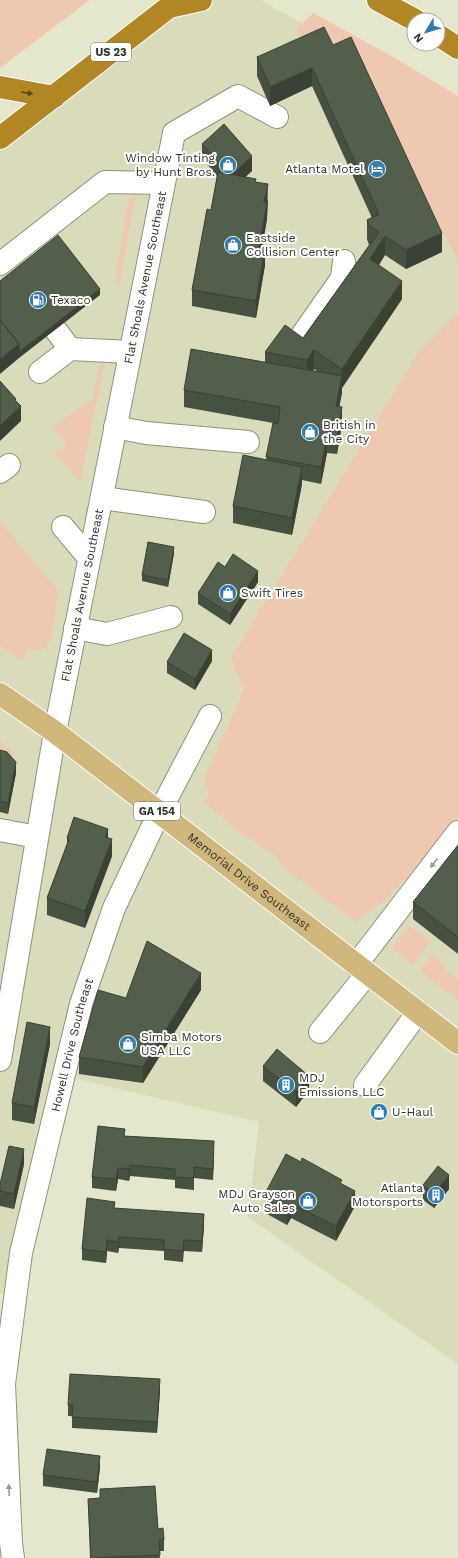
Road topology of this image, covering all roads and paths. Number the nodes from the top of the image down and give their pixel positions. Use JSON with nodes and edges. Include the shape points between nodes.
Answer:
{"nodes":[{"id":1,"x":201,"y":0,"type":"edge"},
{"id":2,"x":378,"y":0,"type":"edge"},
{"id":3,"x":174,"y":4,"type":"edge"},
{"id":4,"x":406,"y":16,"type":"edge"},
{"id":5,"x":446,"y":40,"type":"edge"},
{"id":6,"x":458,"y":48,"type":"edge"},
{"id":7,"x":0,"y":88,"type":"edge"},
{"id":8,"x":54,"y":97,"type":"junction"},
{"id":9,"x":278,"y":117,"type":"dead end"},
{"id":10,"x":0,"y":138,"type":"edge"},
{"id":11,"x":163,"y":183,"type":"junction"},
{"id":12,"x":344,"y":261,"type":"dead end"},
{"id":13,"x":4,"y":264,"type":"edge"},
{"id":14,"x":55,"y":329,"type":"edge"},
{"id":15,"x":300,"y":338,"type":"edge"},
{"id":16,"x":70,"y":349,"type":"junction"},
{"id":17,"x":130,"y":352,"type":"junction"},
{"id":18,"x":40,"y":372,"type":"dead end"},
{"id":19,"x":116,"y":427,"type":"junction"},
{"id":20,"x":248,"y":442,"type":"dead end"},
{"id":21,"x":102,"y":498,"type":"junction"},
{"id":22,"x":204,"y":512,"type":"dead end"},
{"id":23,"x":63,"y":527,"type":"dead end"},
{"id":24,"x":89,"y":558,"type":"junction"},
{"id":25,"x":171,"y":617,"type":"dead end"},
{"id":26,"x":75,"y":628,"type":"junction"},
{"id":27,"x":0,"y":694,"type":"edge"},
{"id":28,"x":210,"y":716,"type":"dead end"},
{"id":29,"x":55,"y":732,"type":"junction"},
{"id":30,"x":159,"y":813,"type":"junction"},
{"id":31,"x":0,"y":830,"type":"edge"},
{"id":32,"x":458,"y":832,"type":"edge"},
{"id":33,"x":37,"y":837,"type":"junction"},
{"id":34,"x":361,"y":969,"type":"junction"},
{"id":35,"x":418,"y":1012,"type":"junction"},
{"id":36,"x":320,"y":1032,"type":"dead end"},
{"id":37,"x":458,"y":1043,"type":"edge"},
{"id":38,"x":0,"y":1060,"type":"edge"},
{"id":39,"x":365,"y":1085,"type":"dead end"},
{"id":40,"x":2,"y":1390,"type":"edge"},
{"id":41,"x":0,"y":1515,"type":"edge"},
{"id":42,"x":8,"y":1543,"type":"edge"}],
"edges":[{"from":1,"to":3,"type":"highway"},
{"from":2,"to":4,"type":"highway"},
{"from":3,"to":8,"type":"highway","number":"US 23"},
{"from":5,"to":6,"type":"highway"},
{"from":7,"to":8,"type":"highway","one_way":true},
{"from":8,"to":10,"type":"highway","number":"US 23"},
{"from":9,"to":11,"type":"street","name":"Flat Shoals Avenue Southeast","via":[[238,96],[174,133]]},
{"from":11,"to":13,"type":"street","via":[[104,182]]},
{"from":11,"to":17,"type":"street","name":"Flat Shoals Avenue Southeast"},
{"from":12,"to":15,"type":"street","via":[[342,278]]},
{"from":14,"to":16,"type":"street"},
{"from":16,"to":17,"type":"street"},
{"from":16,"to":18,"type":"street"},
{"from":17,"to":19,"type":"street","name":"Flat Shoals Avenue Southeast"},
{"from":19,"to":20,"type":"street"},
{"from":19,"to":21,"type":"street","name":"Flat Shoals Avenue Southeast"},
{"from":21,"to":22,"type":"street"},
{"from":21,"to":24,"type":"street","name":"Flat Shoals Avenue Southeast"},
{"from":23,"to":24,"type":"street"},
{"from":24,"to":26,"type":"street","name":"Flat Shoals Avenue Southeast"},
{"from":25,"to":26,"type":"street","via":[[107,634]]},
{"from":26,"to":29,"type":"street","name":"Flat Shoals Avenue Southeast"},
{"from":27,"to":29,"type":"main road","name":"Memorial Drive Southeast","number":"GA 154"},
{"from":28,"to":30,"type":"street","name":"Howell Drive Southeast"},
{"from":29,"to":30,"type":"main road","name":"Memorial Drive Southeast","number":"GA 154"},
{"from":29,"to":33,"type":"street","name":"Flat Shoals Avenue Southeast"},
{"from":30,"to":34,"type":"main road","name":"Memorial Drive Southeast","number":"GA 154"},
{"from":30,"to":40,"type":"street","name":"Howell Drive Southeast","via":[[114,908],[99,975],[79,1011],[21,1253]]},
{"from":31,"to":33,"type":"street"},
{"from":32,"to":34,"type":"street","one_way":true},
{"from":33,"to":38,"type":"street","name":"Flat Shoals Avenue Southeast"},
{"from":34,"to":35,"type":"main road","name":"Memorial Drive Southeast","number":"GA 154"},
{"from":34,"to":36,"type":"street"},
{"from":35,"to":37,"type":"main road","name":"Memorial Drive Southeast","number":"GA 154"},
{"from":35,"to":39,"type":"street"},
{"from":42,"to":40,"type":"street","one_way":true},
{"from":41,"to":42,"type":"street"}]}
